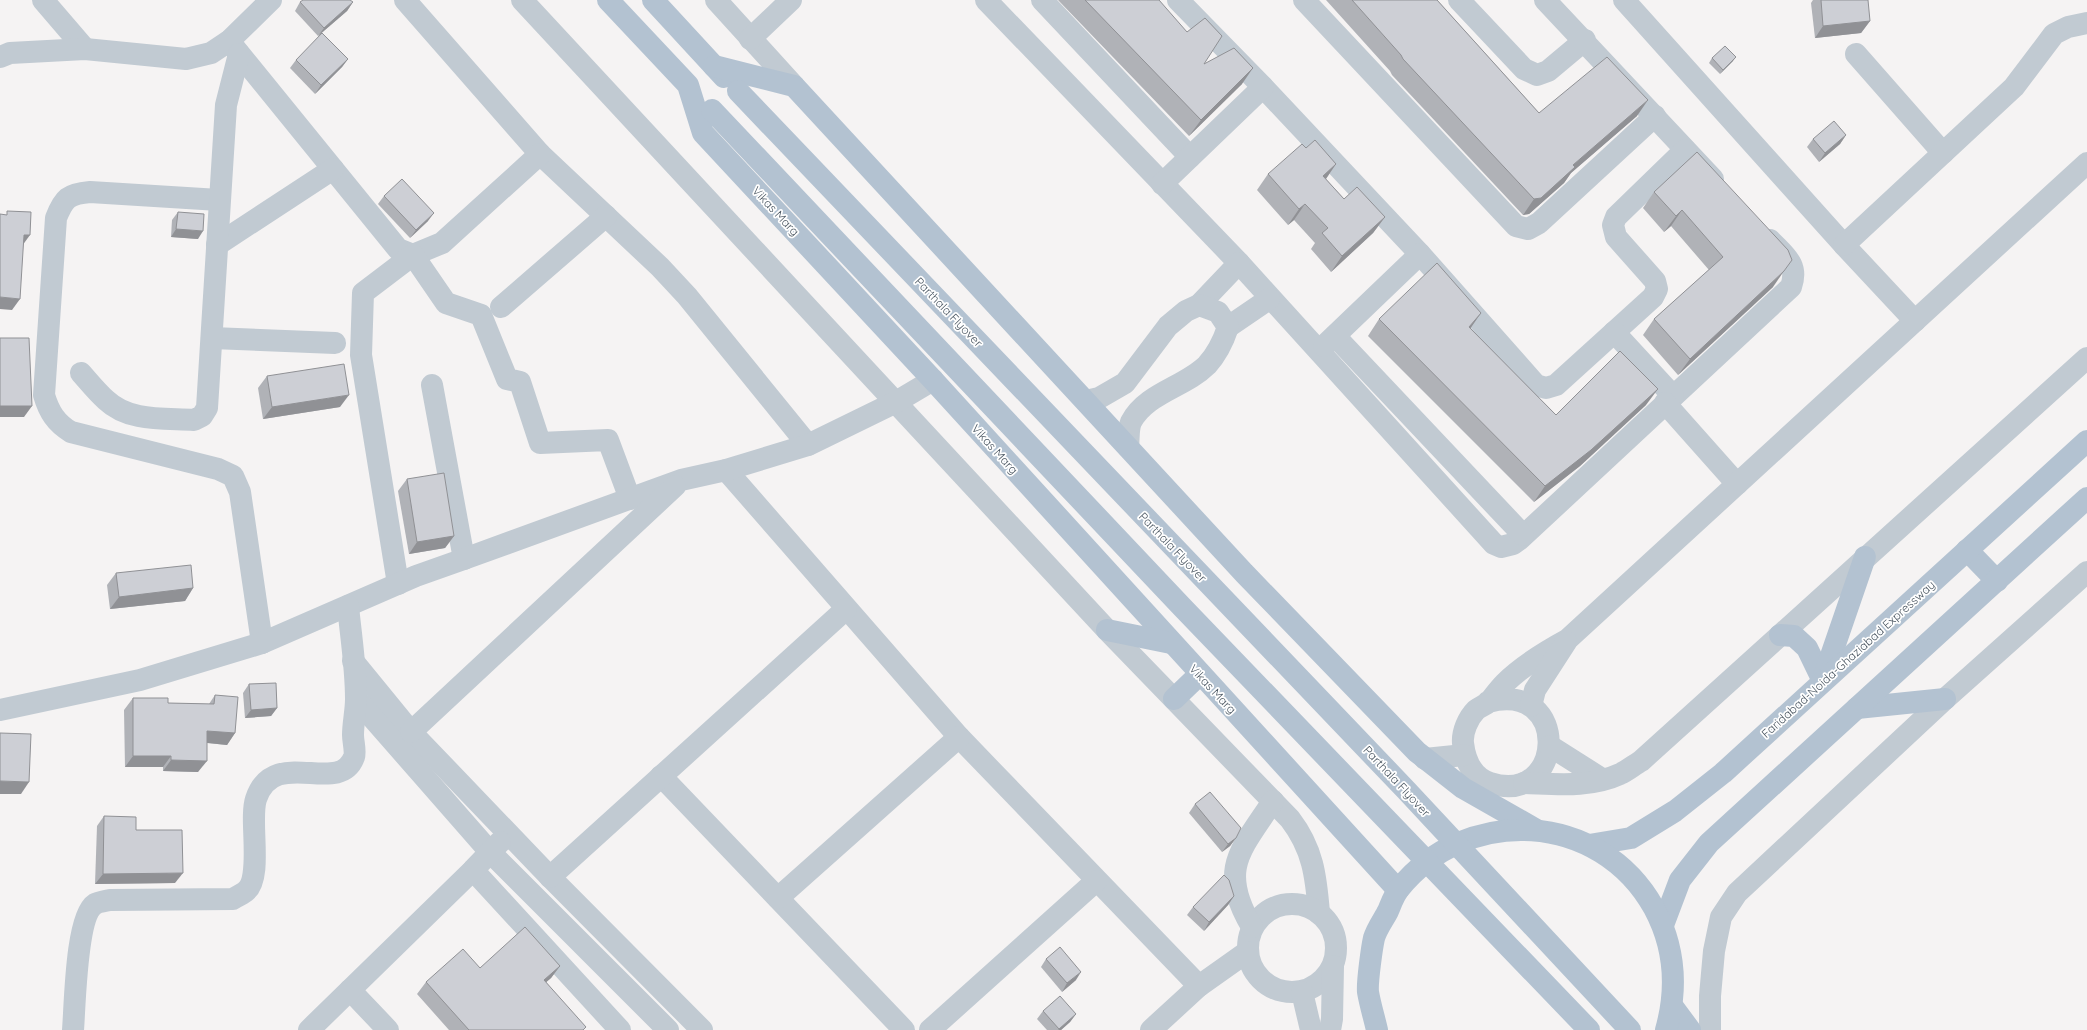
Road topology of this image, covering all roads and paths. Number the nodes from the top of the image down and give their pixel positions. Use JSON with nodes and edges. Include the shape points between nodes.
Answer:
{"nodes":[{"id":1,"x":43,"y":0,"type":"edge"},
{"id":2,"x":271,"y":0,"type":"edge"},
{"id":3,"x":405,"y":0,"type":"edge"},
{"id":4,"x":522,"y":0,"type":"edge"},
{"id":5,"x":608,"y":0,"type":"edge"},
{"id":6,"x":653,"y":0,"type":"edge"},
{"id":7,"x":716,"y":0,"type":"edge"},
{"id":8,"x":791,"y":0,"type":"edge"},
{"id":9,"x":986,"y":0,"type":"edge"},
{"id":10,"x":1042,"y":0,"type":"edge"},
{"id":11,"x":1178,"y":0,"type":"edge"},
{"id":12,"x":1304,"y":0,"type":"edge"},
{"id":13,"x":1459,"y":0,"type":"edge"},
{"id":14,"x":1546,"y":0,"type":"edge"},
{"id":15,"x":1624,"y":0,"type":"edge"},
{"id":16,"x":2087,"y":23,"type":"edge"},
{"id":17,"x":750,"y":39,"type":"junction"},
{"id":18,"x":1585,"y":40,"type":"junction"},
{"id":19,"x":234,"y":47,"type":"junction"},
{"id":20,"x":85,"y":49,"type":"junction"},
{"id":21,"x":1856,"y":54,"type":"dead end"},
{"id":22,"x":0,"y":57,"type":"edge"},
{"id":23,"x":714,"y":66,"type":"junction"},
{"id":24,"x":688,"y":85,"type":"junction"},
{"id":25,"x":794,"y":86,"type":"junction"},
{"id":26,"x":1263,"y":87,"type":"junction"},
{"id":27,"x":1655,"y":116,"type":"junction"},
{"id":28,"x":1685,"y":150,"type":"junction"},
{"id":29,"x":1943,"y":153,"type":"junction"},
{"id":30,"x":540,"y":154,"type":"junction"},
{"id":31,"x":1190,"y":158,"type":"junction"},
{"id":32,"x":2087,"y":163,"type":"edge"},
{"id":33,"x":333,"y":169,"type":"junction"},
{"id":34,"x":1162,"y":184,"type":"junction"},
{"id":35,"x":1729,"y":196,"type":"edge"},
{"id":36,"x":219,"y":200,"type":"junction"},
{"id":37,"x":606,"y":216,"type":"junction"},
{"id":38,"x":1756,"y":225,"type":"edge"},
{"id":39,"x":217,"y":245,"type":"junction"},
{"id":40,"x":1844,"y":245,"type":"junction"},
{"id":41,"x":413,"y":254,"type":"junction"},
{"id":42,"x":1420,"y":254,"type":"junction"},
{"id":43,"x":1239,"y":263,"type":"junction"},
{"id":44,"x":1269,"y":299,"type":"junction"},
{"id":45,"x":1199,"y":305,"type":"junction"},
{"id":46,"x":501,"y":307,"type":"dead end"},
{"id":47,"x":1915,"y":321,"type":"junction"},
{"id":48,"x":1228,"y":327,"type":"junction"},
{"id":49,"x":1614,"y":332,"type":"junction"},
{"id":50,"x":1335,"y":336,"type":"junction"},
{"id":51,"x":212,"y":338,"type":"junction"},
{"id":52,"x":335,"y":343,"type":"dead end"},
{"id":53,"x":1318,"y":352,"type":"junction"},
{"id":54,"x":2087,"y":358,"type":"edge"},
{"id":55,"x":81,"y":372,"type":"dead end"},
{"id":56,"x":933,"y":380,"type":"junction"},
{"id":57,"x":432,"y":385,"type":"dead end"},
{"id":58,"x":1102,"y":395,"type":"junction"},
{"id":59,"x":1669,"y":399,"type":"junction"},
{"id":60,"x":896,"y":402,"type":"junction"},
{"id":61,"x":1135,"y":416,"type":"junction"},
{"id":62,"x":2087,"y":441,"type":"edge"},
{"id":63,"x":808,"y":445,"type":"junction"},
{"id":64,"x":1128,"y":447,"type":"junction"},
{"id":65,"x":726,"y":470,"type":"junction"},
{"id":66,"x":681,"y":480,"type":"junction"},
{"id":67,"x":1737,"y":484,"type":"junction"},
{"id":68,"x":2087,"y":498,"type":"edge"},
{"id":69,"x":630,"y":499,"type":"junction"},
{"id":70,"x":1523,"y":535,"type":"junction"},
{"id":71,"x":1968,"y":550,"type":"junction"},
{"id":72,"x":1865,"y":557,"type":"junction"},
{"id":73,"x":464,"y":559,"type":"junction"},
{"id":74,"x":2087,"y":572,"type":"edge"},
{"id":75,"x":1997,"y":581,"type":"junction"},
{"id":76,"x":398,"y":584,"type":"junction"},
{"id":77,"x":348,"y":606,"type":"junction"},
{"id":78,"x":846,"y":609,"type":"junction"},
{"id":79,"x":1107,"y":630,"type":"junction"},
{"id":80,"x":1780,"y":634,"type":"junction"},
{"id":81,"x":1567,"y":640,"type":"junction"},
{"id":82,"x":262,"y":643,"type":"junction"},
{"id":83,"x":1171,"y":643,"type":"junction"},
{"id":84,"x":353,"y":661,"type":"junction"},
{"id":85,"x":1200,"y":674,"type":"junction"},
{"id":86,"x":1823,"y":680,"type":"junction"},
{"id":87,"x":1945,"y":698,"type":"junction"},
{"id":88,"x":356,"y":699,"type":"junction"},
{"id":89,"x":1174,"y":699,"type":"junction"},
{"id":90,"x":1488,"y":702,"type":"junction"},
{"id":91,"x":1531,"y":706,"type":"junction"},
{"id":92,"x":1857,"y":708,"type":"junction"},
{"id":93,"x":0,"y":710,"type":"edge"},
{"id":94,"x":411,"y":732,"type":"junction"},
{"id":95,"x":959,"y":737,"type":"junction"},
{"id":96,"x":1550,"y":746,"type":"junction"},
{"id":97,"x":1464,"y":755,"type":"junction"},
{"id":98,"x":1425,"y":759,"type":"junction"},
{"id":99,"x":661,"y":776,"type":"junction"},
{"id":100,"x":1602,"y":779,"type":"junction"},
{"id":101,"x":1518,"y":784,"type":"junction"},
{"id":102,"x":1273,"y":801,"type":"junction"},
{"id":103,"x":1514,"y":818,"type":"junction"},
{"id":104,"x":1535,"y":830,"type":"junction"},
{"id":105,"x":508,"y":834,"type":"junction"},
{"id":106,"x":1589,"y":845,"type":"junction"},
{"id":107,"x":490,"y":852,"type":"junction"},
{"id":108,"x":473,"y":870,"type":"junction"},
{"id":109,"x":550,"y":877,"type":"junction"},
{"id":110,"x":1096,"y":881,"type":"junction"},
{"id":111,"x":1398,"y":890,"type":"junction"},
{"id":112,"x":778,"y":898,"type":"junction"},
{"id":113,"x":1319,"y":913,"type":"junction"},
{"id":114,"x":1663,"y":925,"type":"junction"},
{"id":115,"x":1252,"y":928,"type":"junction"},
{"id":116,"x":1247,"y":952,"type":"junction"},
{"id":117,"x":1333,"y":966,"type":"junction"},
{"id":118,"x":1199,"y":986,"type":"junction"},
{"id":119,"x":350,"y":990,"type":"junction"},
{"id":120,"x":1302,"y":992,"type":"junction"},
{"id":121,"x":1673,"y":1007,"type":"junction"},
{"id":122,"x":617,"y":1029,"type":"edge"},
{"id":123,"x":73,"y":1030,"type":"edge"},
{"id":124,"x":309,"y":1030,"type":"edge"},
{"id":125,"x":388,"y":1030,"type":"edge"},
{"id":126,"x":668,"y":1030,"type":"edge"},
{"id":127,"x":702,"y":1030,"type":"edge"},
{"id":128,"x":904,"y":1030,"type":"edge"},
{"id":129,"x":930,"y":1030,"type":"edge"},
{"id":130,"x":1151,"y":1030,"type":"edge"},
{"id":131,"x":1311,"y":1030,"type":"edge"},
{"id":132,"x":1330,"y":1030,"type":"edge"},
{"id":133,"x":1377,"y":1030,"type":"edge"},
{"id":134,"x":1589,"y":1030,"type":"edge"},
{"id":135,"x":1630,"y":1030,"type":"edge"},
{"id":136,"x":1666,"y":1030,"type":"edge"},
{"id":137,"x":1690,"y":1030,"type":"edge"},
{"id":138,"x":1710,"y":1030,"type":"edge"}],
"edges":[{"from":1,"to":20,"type":"street"},
{"from":2,"to":19,"type":"street"},
{"from":3,"to":30,"type":"street"},
{"from":4,"to":60,"type":"street"},
{"from":5,"to":24,"type":"main road","name":"Vikas Marg"},
{"from":6,"to":23,"type":"main road"},
{"from":7,"to":17,"type":"street"},
{"from":8,"to":17,"type":"street"},
{"from":9,"to":34,"type":"street"},
{"from":10,"to":31,"type":"street"},
{"from":11,"to":26,"type":"street"},
{"from":12,"to":27,"type":"street","via":[[1516,226],[1528,229],[1539,223]]},
{"from":13,"to":18,"type":"street","via":[[1524,69],[1537,75],[1548,71]]},
{"from":14,"to":18,"type":"street"},
{"from":15,"to":40,"type":"street"},
{"from":16,"to":29,"type":"street","via":[[2068,27],[2054,34],[2014,87]]},
{"from":17,"to":25,"type":"street"},
{"from":18,"to":27,"type":"street"},
{"from":19,"to":20,"type":"street","via":[[186,59]]},
{"from":19,"to":33,"type":"street"},
{"from":19,"to":36,"type":"street","via":[[226,105]]},
{"from":20,"to":22,"type":"street","via":[[10,53]]},
{"from":21,"to":29,"type":"street"},
{"from":23,"to":25,"type":"main road"},
{"from":23,"to":135,"type":"main road","name":"Parthala Flyover","bridge":true,"via":[[1406,790]]},
{"from":24,"to":56,"type":"main road","name":"Vikas Marg","via":[[704,133]]},
{"from":24,"to":134,"type":"main road","bridge":true,"via":[[1183,608]]},
{"from":25,"to":58,"type":"main road"},
{"from":26,"to":31,"type":"street"},
{"from":26,"to":42,"type":"street"},
{"from":27,"to":28,"type":"street"},
{"from":28,"to":35,"type":"street"},
{"from":28,"to":49,"type":"street","via":[[1616,217],[1613,225],[1616,237],[1655,281],[1656,289],[1654,297]]},
{"from":29,"to":40,"type":"street"},
{"from":30,"to":37,"type":"street"},
{"from":30,"to":41,"type":"street","via":[[442,243]]},
{"from":31,"to":34,"type":"street"},
{"from":32,"to":47,"type":"street"},
{"from":33,"to":39,"type":"street"},
{"from":33,"to":41,"type":"street","via":[[398,249]]},
{"from":34,"to":43,"type":"street"},
{"from":36,"to":39,"type":"street"},
{"from":36,"to":82,"type":"street","via":[[90,192],[74,194],[62,202],[56,218],[44,395],[54,418],[71,432],[218,469],[233,476],[240,492]]},
{"from":37,"to":46,"type":"street"},
{"from":37,"to":63,"type":"street","via":[[687,296]]},
{"from":38,"to":59,"type":"street","via":[[1789,260],[1794,277],[1791,287]]},
{"from":39,"to":51,"type":"street"},
{"from":40,"to":47,"type":"street"},
{"from":41,"to":69,"type":"street","via":[[446,302],[481,315],[507,378],[520,382],[540,443],[608,440]]},
{"from":41,"to":76,"type":"street","via":[[363,293],[361,355]]},
{"from":42,"to":49,"type":"street","via":[[1536,386],[1556,386]]},
{"from":42,"to":50,"type":"street"},
{"from":43,"to":44,"type":"street"},
{"from":43,"to":45,"type":"street"},
{"from":44,"to":48,"type":"street"},
{"from":44,"to":53,"type":"street"},
{"from":45,"to":48,"type":"street","via":[[1218,312]]},
{"from":45,"to":58,"type":"street","via":[[1186,311],[1168,326],[1125,382]]},
{"from":47,"to":67,"type":"street"},
{"from":48,"to":61,"type":"street","via":[[1221,347],[1206,366],[1145,404]]},
{"from":49,"to":59,"type":"street"},
{"from":50,"to":53,"type":"street"},
{"from":50,"to":70,"type":"street"},
{"from":51,"to":52,"type":"street"},
{"from":51,"to":55,"type":"street","via":[[207,408],[202,416],[194,420],[131,416],[106,400]]},
{"from":53,"to":70,"type":"street","via":[[1494,544],[1508,546]]},
{"from":54,"to":72,"type":"street"},
{"from":56,"to":60,"type":"street"},
{"from":56,"to":83,"type":"main road","name":"Vikas Marg"},
{"from":57,"to":73,"type":"street"},
{"from":58,"to":61,"type":"street","via":[[1105,406],[1114,419],[1122,423]]},
{"from":58,"to":64,"type":"main road"},
{"from":59,"to":67,"type":"street"},
{"from":59,"to":70,"type":"street"},
{"from":60,"to":63,"type":"street"},
{"from":60,"to":79,"type":"street"},
{"from":61,"to":64,"type":"street"},
{"from":62,"to":71,"type":"main road","name":"Faridabad-Noida-Ghaziabad Expressway"},
{"from":63,"to":65,"type":"street"},
{"from":64,"to":98,"type":"main road"},
{"from":65,"to":66,"type":"street"},
{"from":65,"to":78,"type":"street"},
{"from":66,"to":69,"type":"street"},
{"from":66,"to":94,"type":"street"},
{"from":67,"to":81,"type":"street"},
{"from":68,"to":75,"type":"main road"},
{"from":69,"to":73,"type":"street"},
{"from":71,"to":75,"type":"main road"},
{"from":71,"to":86,"type":"main road","name":"Faridabad-Noida-Ghaziabad Expressway"},
{"from":72,"to":80,"type":"street"},
{"from":72,"to":86,"type":"main road"},
{"from":73,"to":76,"type":"street"},
{"from":74,"to":87,"type":"street"},
{"from":75,"to":92,"type":"main road"},
{"from":76,"to":77,"type":"street"},
{"from":77,"to":82,"type":"street"},
{"from":77,"to":84,"type":"street"},
{"from":78,"to":95,"type":"street"},
{"from":78,"to":99,"type":"street"},
{"from":79,"to":83,"type":"main road"},
{"from":79,"to":89,"type":"street"},
{"from":80,"to":86,"type":"main road","via":[[1794,636],[1807,648]]},
{"from":80,"to":100,"type":"street","via":[[1641,761],[1619,774]]},
{"from":81,"to":90,"type":"street","via":[[1542,654],[1505,683]]},
{"from":81,"to":91,"type":"street","via":[[1535,690]]},
{"from":82,"to":93,"type":"street","via":[[140,680]]},
{"from":83,"to":85,"type":"main road","name":"Vikas Marg"},
{"from":84,"to":88,"type":"street"},
{"from":84,"to":94,"type":"street"},
{"from":85,"to":89,"type":"main road"},
{"from":85,"to":111,"type":"main road","name":"Vikas Marg"},
{"from":86,"to":106,"type":"main road","name":"Faridabad-Noida-Ghaziabad Expressway","via":[[1723,773],[1675,812],[1631,838]]},
{"from":87,"to":92,"type":"main road"},
{"from":87,"to":138,"type":"street","via":[[1738,893],[1721,917],[1714,951]]},
{"from":88,"to":107,"type":"street"},
{"from":88,"to":123,"type":"street","via":[[354,756],[347,767],[333,774],[277,774],[264,784],[256,800],[254,877],[247,891],[233,899],[110,900],[95,904],[86,916],[81,935]]},
{"from":89,"to":102,"type":"street"},
{"from":90,"to":91,"type":"street","via":[[1502,698],[1518,700]]},
{"from":90,"to":97,"type":"street","via":[[1475,711],[1466,723],[1462,738]]},
{"from":91,"to":96,"type":"street","via":[[1542,717],[1548,731]]},
{"from":92,"to":114,"type":"main road","via":[[1709,843],[1680,880]]},
{"from":94,"to":105,"type":"street"},
{"from":95,"to":110,"type":"street"},
{"from":95,"to":112,"type":"street"},
{"from":96,"to":100,"type":"street"},
{"from":96,"to":101,"type":"street","via":[[1542,768],[1534,777]]},
{"from":97,"to":98,"type":"street"},
{"from":97,"to":101,"type":"street","via":[[1476,775],[1487,782],[1499,786]]},
{"from":98,"to":103,"type":"main road","via":[[1463,788]]},
{"from":99,"to":109,"type":"street"},
{"from":99,"to":112,"type":"street"},
{"from":100,"to":101,"type":"street","via":[[1576,784]]},
{"from":101,"to":103,"type":"street"},
{"from":102,"to":113,"type":"street","via":[[1294,824],[1308,848],[1317,882]]},
{"from":102,"to":115,"type":"street","via":[[1237,857],[1234,875],[1237,899]]},
{"from":103,"to":104,"type":"main road"},
{"from":104,"to":106,"type":"main road","via":[[1562,835]]},
{"from":104,"to":111,"type":"main road","via":[[1496,831],[1459,842],[1426,862]]},
{"from":105,"to":107,"type":"street"},
{"from":105,"to":109,"type":"street"},
{"from":106,"to":114,"type":"main road","via":[[1623,868],[1645,892]]},
{"from":107,"to":108,"type":"street"},
{"from":107,"to":126,"type":"street"},
{"from":108,"to":119,"type":"street"},
{"from":108,"to":122,"type":"street"},
{"from":109,"to":127,"type":"street"},
{"from":110,"to":118,"type":"street"},
{"from":110,"to":129,"type":"street"},
{"from":111,"to":133,"type":"main road","via":[[1374,937],[1368,990]]},
{"from":112,"to":128,"type":"street"},
{"from":113,"to":115,"type":"street","via":[[1306,906],[1291,903],[1277,906],[1264,913]]},
{"from":113,"to":117,"type":"street","via":[[1329,924],[1335,937],[1336,952]]},
{"from":114,"to":121,"type":"main road","via":[[1674,965]]},
{"from":115,"to":116,"type":"street","via":[[1248,937]]},
{"from":116,"to":118,"type":"street"},
{"from":116,"to":120,"type":"street","via":[[1258,978],[1270,987],[1283,992]]},
{"from":117,"to":120,"type":"street","via":[[1318,984]]},
{"from":117,"to":132,"type":"street"},
{"from":118,"to":130,"type":"street"},
{"from":119,"to":124,"type":"street"},
{"from":119,"to":125,"type":"street"},
{"from":120,"to":131,"type":"street"},
{"from":121,"to":136,"type":"main road"},
{"from":121,"to":137,"type":"main road"}]}
